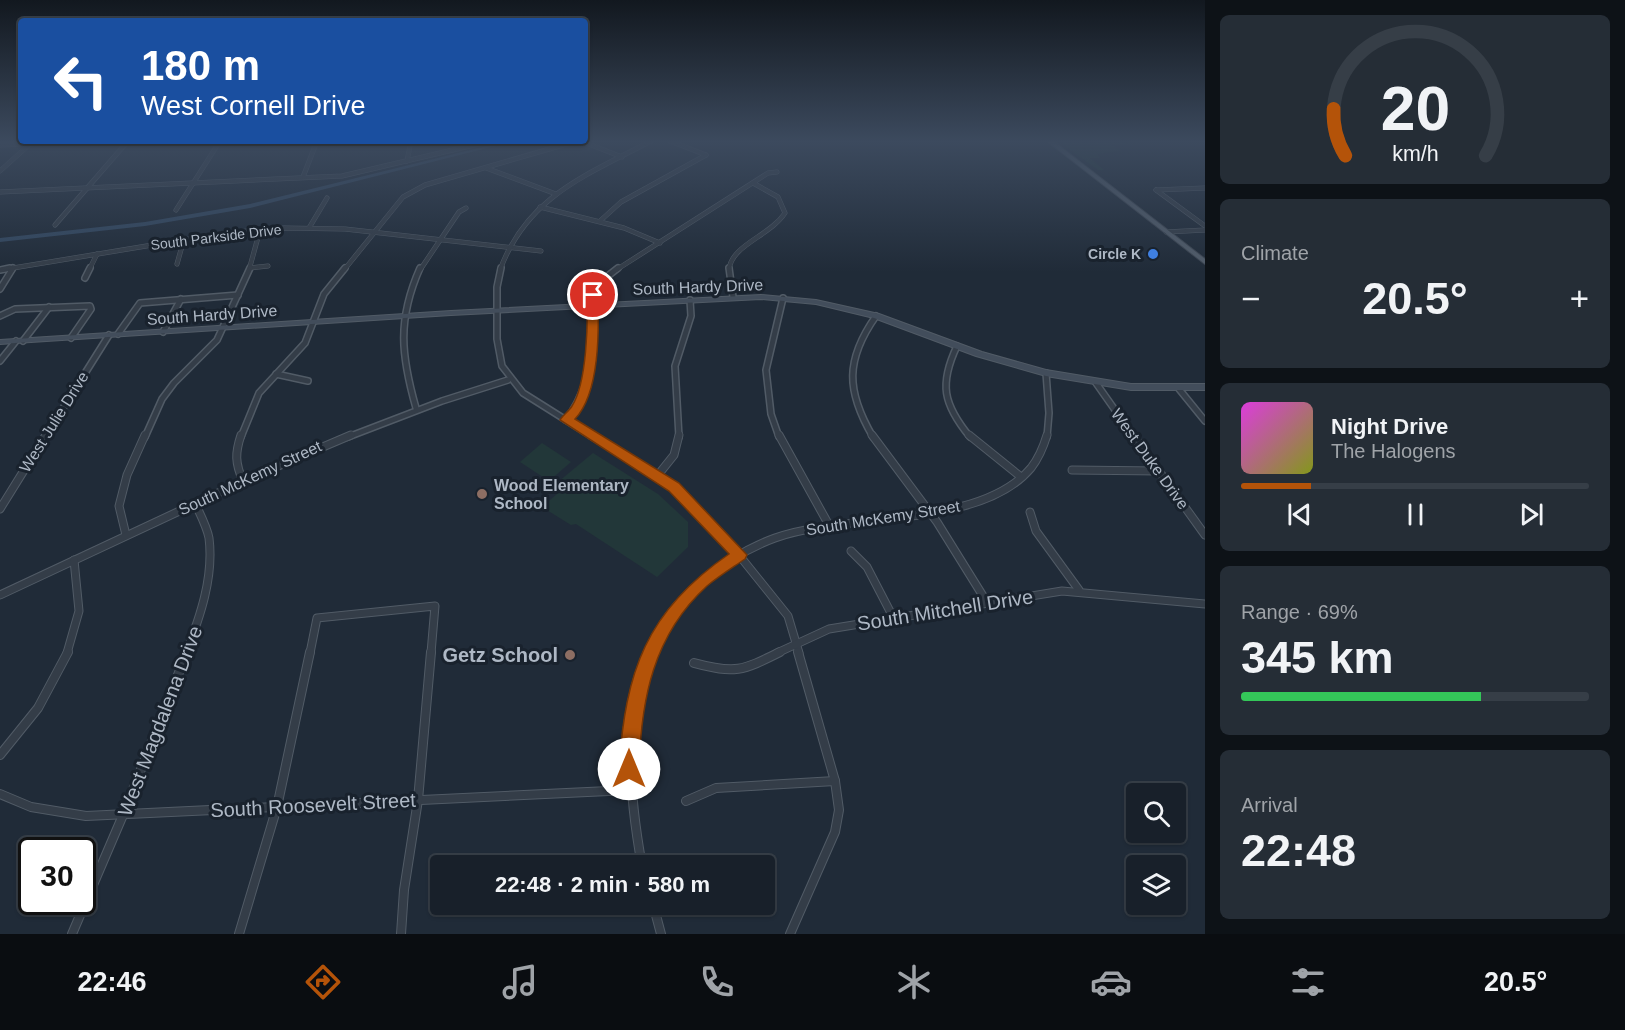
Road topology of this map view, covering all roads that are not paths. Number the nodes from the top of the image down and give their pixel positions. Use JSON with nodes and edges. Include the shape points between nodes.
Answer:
{"nodes":[{"id":1,"x":91,"y":185,"type":"edge"},
{"id":2,"x":160,"y":185,"type":"edge"},
{"id":3,"x":193,"y":185,"type":"edge"},
{"id":4,"x":432,"y":185,"type":"edge"},
{"id":5,"x":527,"y":185,"type":"edge"},
{"id":6,"x":573,"y":185,"type":"edge"},
{"id":7,"x":652,"y":185,"type":"edge"},
{"id":8,"x":751,"y":185,"type":"edge"},
{"id":9,"x":757,"y":185,"type":"edge"},
{"id":10,"x":1106,"y":185,"type":"edge"},
{"id":11,"x":88,"y":188,"type":"junction"},
{"id":12,"x":1205,"y":188,"type":"edge"},
{"id":13,"x":0,"y":192,"type":"edge"},
{"id":14,"x":556,"y":194,"type":"junction"},
{"id":15,"x":327,"y":198,"type":"dead end"},
{"id":16,"x":540,"y":207,"type":"junction"},
{"id":17,"x":466,"y":208,"type":"dead end"},
{"id":18,"x":176,"y":210,"type":"dead end"},
{"id":19,"x":600,"y":221,"type":"junction"},
{"id":20,"x":55,"y":225,"type":"dead end"},
{"id":21,"x":309,"y":228,"type":"junction"},
{"id":22,"x":1205,"y":228,"type":"edge"},
{"id":23,"x":260,"y":230,"type":"junction"},
{"id":24,"x":374,"y":232,"type":"junction"},
{"id":25,"x":1166,"y":232,"type":"junction"},
{"id":26,"x":441,"y":239,"type":"junction"},
{"id":27,"x":184,"y":240,"type":"junction"},
{"id":28,"x":660,"y":243,"type":"junction"},
{"id":29,"x":508,"y":246,"type":"junction"},
{"id":30,"x":541,"y":251,"type":"dead end"},
{"id":31,"x":97,"y":254,"type":"junction"},
{"id":32,"x":1205,"y":262,"type":"edge"},
{"id":33,"x":177,"y":264,"type":"dead end"},
{"id":34,"x":268,"y":266,"type":"dead end"},
{"id":35,"x":13,"y":268,"type":"junction"},
{"id":36,"x":250,"y":268,"type":"junction"},
{"id":37,"x":0,"y":270,"type":"edge"},
{"id":38,"x":85,"y":278,"type":"dead end"},
{"id":39,"x":0,"y":289,"type":"edge"},
{"id":40,"x":238,"y":295,"type":"junction"},
{"id":41,"x":733,"y":297,"type":"junction"},
{"id":42,"x":783,"y":298,"type":"junction"},
{"id":43,"x":181,"y":299,"type":"junction"},
{"id":44,"x":690,"y":300,"type":"junction"},
{"id":45,"x":594,"y":306,"type":"junction"},
{"id":46,"x":49,"y":307,"type":"junction"},
{"id":47,"x":497,"y":312,"type":"junction"},
{"id":48,"x":0,"y":315,"type":"edge"},
{"id":49,"x":405,"y":316,"type":"junction"},
{"id":50,"x":876,"y":316,"type":"junction"},
{"id":51,"x":313,"y":322,"type":"junction"},
{"id":52,"x":224,"y":328,"type":"junction"},
{"id":53,"x":163,"y":332,"type":"junction"},
{"id":54,"x":118,"y":334,"type":"junction"},
{"id":55,"x":109,"y":335,"type":"junction"},
{"id":56,"x":71,"y":338,"type":"junction"},
{"id":57,"x":19,"y":341,"type":"junction"},
{"id":58,"x":0,"y":342,"type":"edge"},
{"id":59,"x":957,"y":346,"type":"junction"},
{"id":60,"x":0,"y":361,"type":"edge"},
{"id":61,"x":1046,"y":373,"type":"junction"},
{"id":62,"x":276,"y":374,"type":"junction"},
{"id":63,"x":508,"y":380,"type":"junction"},
{"id":64,"x":308,"y":381,"type":"dead end"},
{"id":65,"x":1096,"y":382,"type":"junction"},
{"id":66,"x":1205,"y":387,"type":"edge"},
{"id":67,"x":1179,"y":389,"type":"junction"},
{"id":68,"x":417,"y":408,"type":"junction"},
{"id":69,"x":566,"y":420,"type":"junction"},
{"id":70,"x":1205,"y":421,"type":"edge"},
{"id":71,"x":1072,"y":470,"type":"dead end"},
{"id":72,"x":1159,"y":471,"type":"junction"},
{"id":73,"x":658,"y":475,"type":"junction"},
{"id":74,"x":1021,"y":477,"type":"junction"},
{"id":75,"x":243,"y":481,"type":"junction"},
{"id":76,"x":195,"y":503,"type":"junction"},
{"id":77,"x":0,"y":509,"type":"edge"},
{"id":78,"x":930,"y":512,"type":"junction"},
{"id":79,"x":1030,"y":512,"type":"dead end"},
{"id":80,"x":830,"y":527,"type":"junction"},
{"id":81,"x":126,"y":535,"type":"junction"},
{"id":82,"x":1205,"y":535,"type":"edge"},
{"id":83,"x":851,"y":551,"type":"dead end"},
{"id":84,"x":739,"y":555,"type":"junction"},
{"id":85,"x":74,"y":560,"type":"junction"},
{"id":86,"x":1079,"y":590,"type":"junction"},
{"id":87,"x":0,"y":595,"type":"edge"},
{"id":88,"x":988,"y":604,"type":"junction"},
{"id":89,"x":1205,"y":604,"type":"edge"},
{"id":90,"x":894,"y":619,"type":"junction"},
{"id":91,"x":796,"y":641,"type":"junction"},
{"id":92,"x":694,"y":663,"type":"dead end"},
{"id":93,"x":0,"y":755,"type":"edge"},
{"id":94,"x":835,"y":781,"type":"junction"},
{"id":95,"x":630,"y":790,"type":"junction"},
{"id":96,"x":0,"y":795,"type":"edge"},
{"id":97,"x":418,"y":800,"type":"junction"},
{"id":98,"x":686,"y":801,"type":"dead end"},
{"id":99,"x":277,"y":807,"type":"junction"},
{"id":100,"x":123,"y":815,"type":"junction"},
{"id":101,"x":639,"y":855,"type":"edge"},
{"id":102,"x":656,"y":915,"type":"edge"},
{"id":103,"x":72,"y":934,"type":"edge"},
{"id":104,"x":239,"y":934,"type":"edge"},
{"id":105,"x":401,"y":934,"type":"edge"},
{"id":106,"x":662,"y":934,"type":"edge"},
{"id":107,"x":790,"y":934,"type":"edge"}],
"edges":[{"from":1,"to":11,"type":"street"},
{"from":2,"to":11,"type":"street"},
{"from":3,"to":18,"type":"street"},
{"from":4,"to":24,"type":"street","via":[[409,192]]},
{"from":5,"to":14,"type":"street"},
{"from":6,"to":14,"type":"street"},
{"from":7,"to":19,"type":"street","via":[[621,202]]},
{"from":8,"to":28,"type":"street"},
{"from":9,"to":41,"type":"street","via":[[773,191],[785,213],[730,261],[726,276]]},
{"from":10,"to":25,"type":"main road"},
{"from":11,"to":13,"type":"street"},
{"from":11,"to":20,"type":"street"},
{"from":12,"to":22,"type":"street","via":[[1156,190]]},
{"from":14,"to":16,"type":"street"},
{"from":15,"to":21,"type":"street"},
{"from":16,"to":19,"type":"street"},
{"from":16,"to":29,"type":"street"},
{"from":17,"to":26,"type":"street"},
{"from":19,"to":28,"type":"street"},
{"from":21,"to":23,"type":"street","name":"South Parkside Drive"},
{"from":21,"to":24,"type":"street","name":"South Parkside Drive"},
{"from":22,"to":25,"type":"street"},
{"from":23,"to":27,"type":"street","name":"South Parkside Drive"},
{"from":23,"to":36,"type":"street"},
{"from":24,"to":26,"type":"street","name":"South Parkside Drive"},
{"from":24,"to":51,"type":"street","via":[[324,294]]},
{"from":25,"to":32,"type":"main road"},
{"from":26,"to":29,"type":"street","name":"South Parkside Drive"},
{"from":26,"to":49,"type":"street","via":[[413,282]]},
{"from":27,"to":31,"type":"street","name":"South Parkside Drive"},
{"from":27,"to":33,"type":"street"},
{"from":28,"to":45,"type":"street","via":[[597,282],[593,289]]},
{"from":29,"to":30,"type":"street","name":"South Parkside Drive"},
{"from":29,"to":47,"type":"street","via":[[499,273]]},
{"from":31,"to":35,"type":"street","name":"South Parkside Drive"},
{"from":31,"to":38,"type":"street"},
{"from":34,"to":36,"type":"street"},
{"from":35,"to":37,"type":"street","name":"South Parkside Drive"},
{"from":35,"to":39,"type":"street"},
{"from":36,"to":40,"type":"street"},
{"from":40,"to":43,"type":"street"},
{"from":40,"to":52,"type":"street"},
{"from":41,"to":42,"type":"street","name":"South Hardy Drive"},
{"from":41,"to":44,"type":"street","name":"South Hardy Drive"},
{"from":42,"to":50,"type":"street","name":"South Hardy Drive"},
{"from":42,"to":80,"type":"street","via":[[782,313],[767,356],[768,401],[789,459]]},
{"from":43,"to":53,"type":"street"},
{"from":43,"to":54,"type":"street","via":[[140,303]]},
{"from":44,"to":45,"type":"street","name":"South Hardy Drive"},
{"from":44,"to":73,"type":"street","via":[[691,318],[675,366],[679,440],[671,460]]},
{"from":45,"to":47,"type":"street","name":"South Hardy Drive"},
{"from":45,"to":69,"type":"street","via":[[584,391],[578,408]]},
{"from":46,"to":48,"type":"street"},
{"from":46,"to":56,"type":"street","via":[[90,306]]},
{"from":46,"to":57,"type":"street"},
{"from":47,"to":49,"type":"street","name":"South Hardy Drive"},
{"from":47,"to":63,"type":"street","via":[[495,351]]},
{"from":49,"to":51,"type":"street","name":"South Hardy Drive"},
{"from":49,"to":68,"type":"street","via":[[404,366]]},
{"from":50,"to":59,"type":"street","name":"South Hardy Drive"},
{"from":50,"to":78,"type":"street","via":[[856,348],[853,367],[861,417]]},
{"from":51,"to":52,"type":"street","name":"South Hardy Drive"},
{"from":51,"to":62,"type":"street","via":[[305,343]]},
{"from":52,"to":53,"type":"street","name":"South Hardy Drive"},
{"from":52,"to":81,"type":"street","via":[[208,351],[162,399],[126,475],[119,506]]},
{"from":53,"to":54,"type":"street","name":"South Hardy Drive"},
{"from":54,"to":55,"type":"street","name":"South Hardy Drive"},
{"from":55,"to":56,"type":"street","name":"South Hardy Drive"},
{"from":55,"to":77,"type":"street","name":"West Julie Drive"},
{"from":56,"to":57,"type":"street","name":"South Hardy Drive"},
{"from":57,"to":58,"type":"street","name":"South Hardy Drive"},
{"from":57,"to":60,"type":"street"},
{"from":59,"to":61,"type":"street","name":"South Hardy Drive"},
{"from":59,"to":74,"type":"street","via":[[944,372],[951,410],[975,442]]},
{"from":61,"to":65,"type":"street","name":"South Hardy Drive"},
{"from":61,"to":74,"type":"street","name":"South McKemy Street","via":[[1050,420],[1046,440]]},
{"from":62,"to":64,"type":"street"},
{"from":62,"to":75,"type":"street","via":[[250,410],[235,452]]},
{"from":63,"to":68,"type":"street","name":"South McKemy Street"},
{"from":63,"to":69,"type":"street"},
{"from":65,"to":67,"type":"street","name":"South Hardy Drive"},
{"from":65,"to":72,"type":"street","name":"West Duke Drive"},
{"from":66,"to":67,"type":"street","name":"South Hardy Drive"},
{"from":67,"to":70,"type":"street"},
{"from":68,"to":75,"type":"street","name":"South McKemy Street"},
{"from":69,"to":73,"type":"street"},
{"from":71,"to":72,"type":"street"},
{"from":72,"to":82,"type":"street","name":"West Duke Drive"},
{"from":73,"to":84,"type":"street","via":[[690,501]]},
{"from":74,"to":78,"type":"street","name":"South McKemy Street","via":[[981,500]]},
{"from":75,"to":76,"type":"street","name":"South McKemy Street"},
{"from":76,"to":81,"type":"street","name":"South McKemy Street"},
{"from":76,"to":100,"type":"street","name":"West Magdalena Drive","via":[[209,536],[208,589]]},
{"from":78,"to":80,"type":"street","name":"South McKemy Street"},
{"from":78,"to":88,"type":"street"},
{"from":79,"to":86,"type":"street","via":[[1036,531]]},
{"from":80,"to":84,"type":"street","name":"South McKemy Street","via":[[775,538]]},
{"from":81,"to":85,"type":"street","name":"South McKemy Street"},
{"from":83,"to":90,"type":"street","via":[[867,567]]},
{"from":84,"to":91,"type":"street","via":[[781,604]]},
{"from":84,"to":95,"type":"street","name":"South McKemy Street","via":[[702,581],[669,619],[655,643],[632,717],[628,748]]},
{"from":85,"to":87,"type":"street","name":"South McKemy Street"},
{"from":85,"to":93,"type":"street","via":[[79,588],[73,634],[32,717]]},
{"from":86,"to":88,"type":"street","name":"South Mitchell Drive"},
{"from":86,"to":89,"type":"street","name":"South Mitchell Drive"},
{"from":88,"to":90,"type":"street","name":"South Mitchell Drive"},
{"from":90,"to":91,"type":"street","name":"South Mitchell Drive","via":[[829,629]]},
{"from":91,"to":92,"type":"street","name":"South Mitchell Drive","via":[[732,671]]},
{"from":91,"to":94,"type":"street"},
{"from":94,"to":98,"type":"street","via":[[716,788]]},
{"from":94,"to":107,"type":"street","via":[[839,810],[835,832]]},
{"from":95,"to":97,"type":"street","name":"South Roosevelt Street"},
{"from":95,"to":101,"type":"street","name":"South McKemy Street"},
{"from":96,"to":100,"type":"street","name":"South Roosevelt Street","via":[[56,813]]},
{"from":97,"to":99,"type":"street","name":"South Roosevelt Street"},
{"from":97,"to":99,"type":"street","via":[[435,606],[317,618]]},
{"from":97,"to":105,"type":"street"},
{"from":99,"to":100,"type":"street","name":"South Roosevelt Street"},
{"from":99,"to":104,"type":"street"},
{"from":100,"to":103,"type":"street","name":"West Magdalena Drive"},
{"from":102,"to":106,"type":"street"}]}
